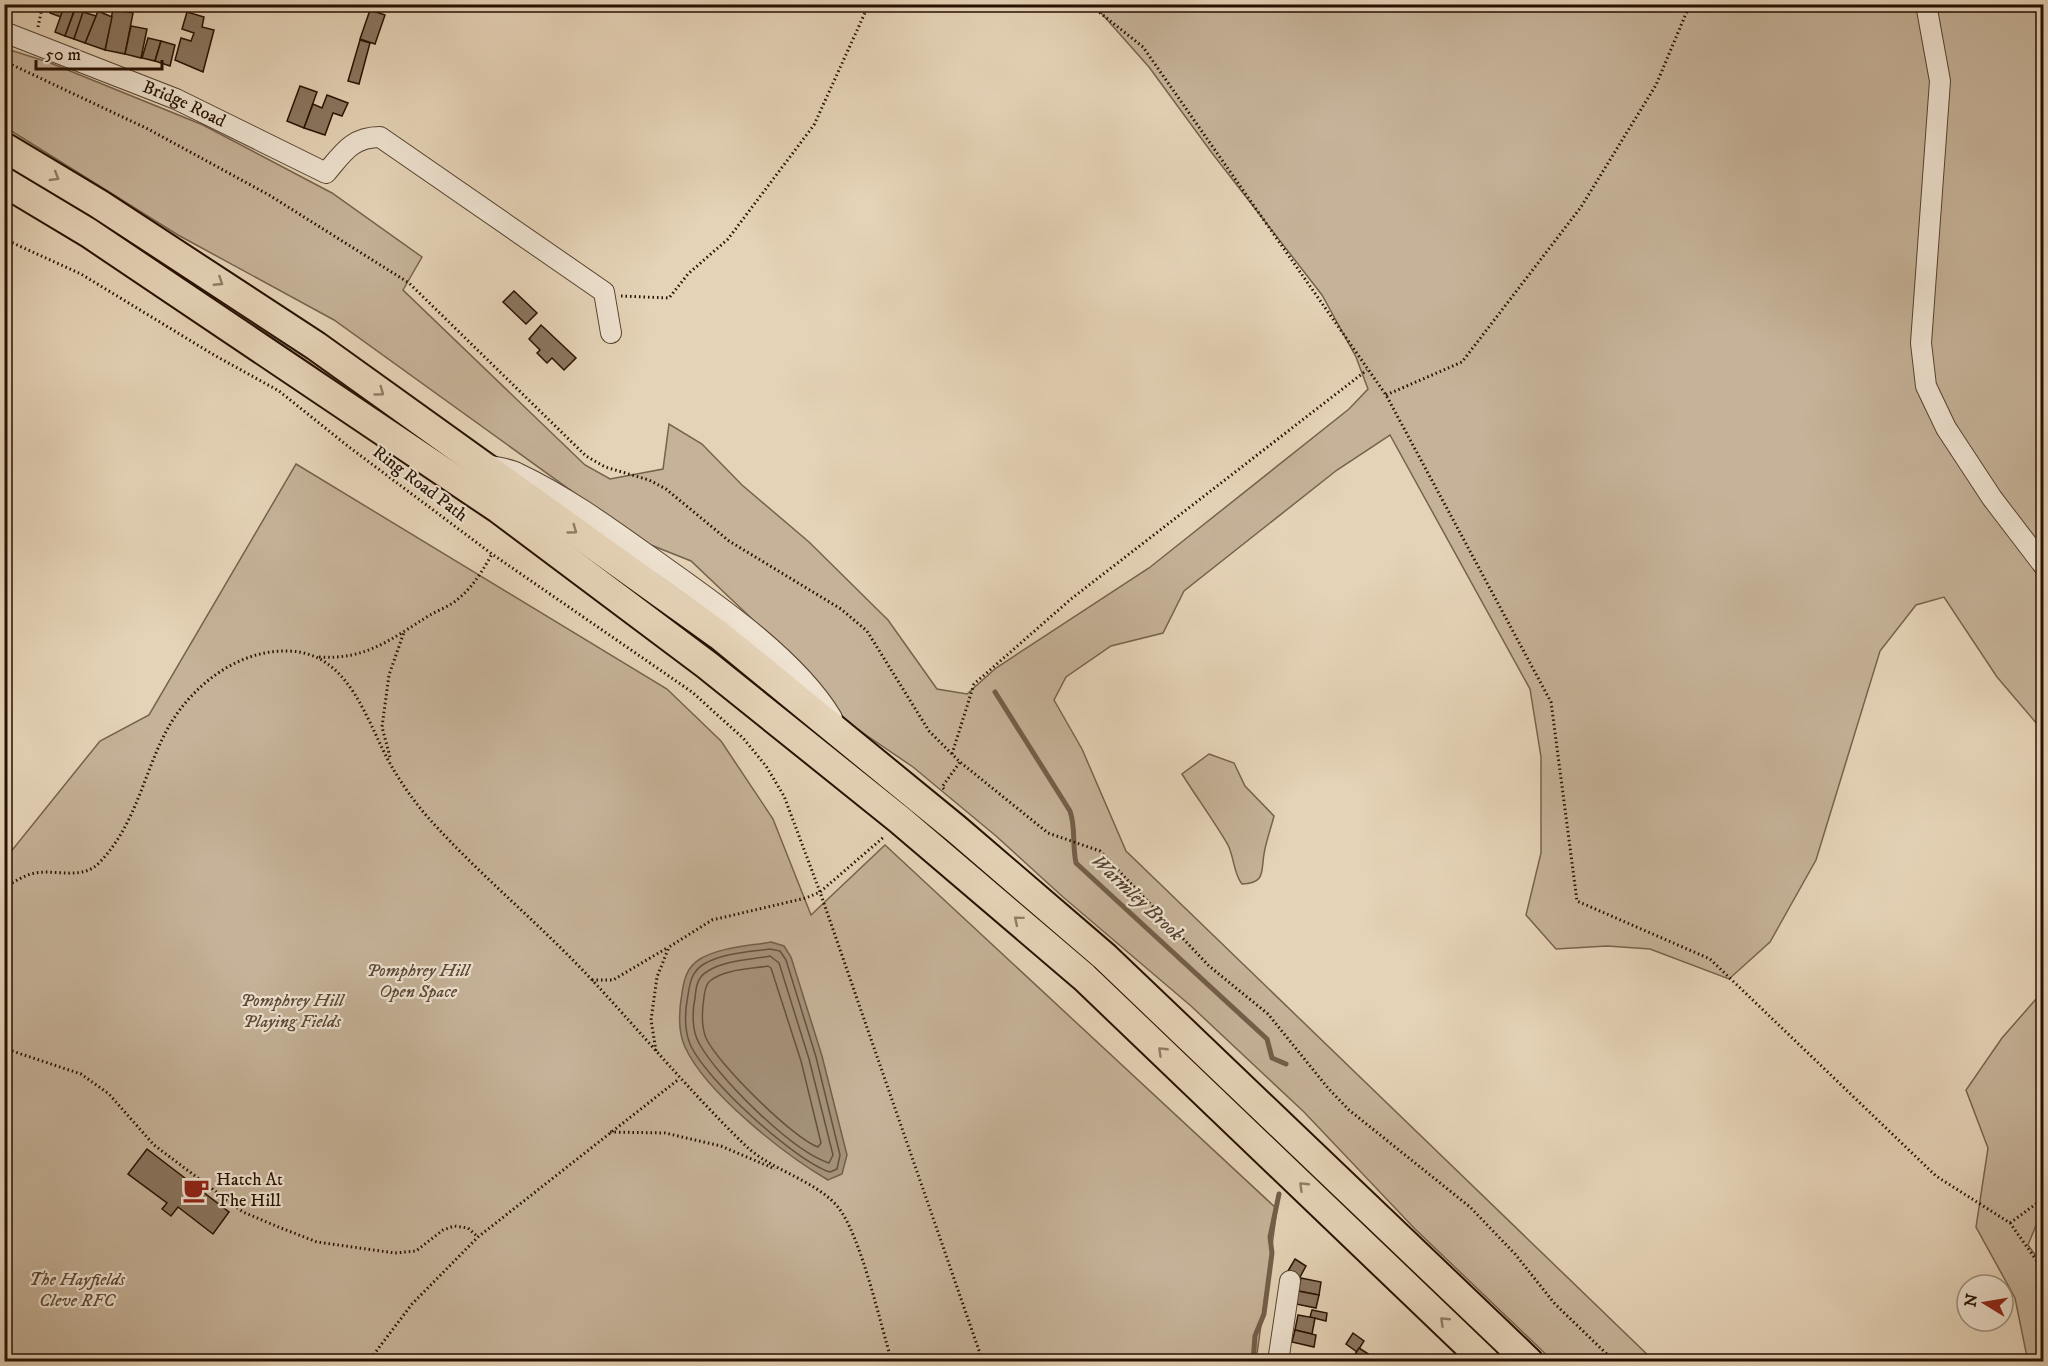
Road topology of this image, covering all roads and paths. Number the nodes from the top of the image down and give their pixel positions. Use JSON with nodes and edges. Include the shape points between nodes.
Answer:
{"nodes":[{"id":1,"x":869,"y":4,"type":"edge"},
{"id":2,"x":1089,"y":4,"type":"edge"},
{"id":3,"x":1690,"y":4,"type":"edge"},
{"id":4,"x":1926,"y":4,"type":"edge"},
{"id":5,"x":4,"y":32,"type":"edge"},
{"id":6,"x":4,"y":61,"type":"edge"},
{"id":7,"x":4,"y":147,"type":"edge"},
{"id":8,"x":4,"y":182,"type":"edge"},
{"id":9,"x":4,"y":239,"type":"edge"},
{"id":10,"x":606,"y":300,"type":"junction"},
{"id":11,"x":611,"y":333,"type":"dead end"},
{"id":12,"x":1368,"y":370,"type":"junction"},
{"id":13,"x":1386,"y":396,"type":"junction"},
{"id":14,"x":492,"y":554,"type":"junction"},
{"id":15,"x":2043,"y":566,"type":"edge"},
{"id":16,"x":404,"y":632,"type":"junction"},
{"id":17,"x":317,"y":657,"type":"junction"},
{"id":18,"x":952,"y":754,"type":"junction"},
{"id":19,"x":960,"y":762,"type":"junction"},
{"id":20,"x":392,"y":767,"type":"junction"},
{"id":21,"x":942,"y":787,"type":"dead end"},
{"id":22,"x":4,"y":887,"type":"edge"},
{"id":23,"x":820,"y":892,"type":"junction"},
{"id":24,"x":4,"y":921,"type":"edge"},
{"id":25,"x":669,"y":947,"type":"junction"},
{"id":26,"x":592,"y":980,"type":"junction"},
{"id":27,"x":4,"y":988,"type":"edge"},
{"id":28,"x":12,"y":1051,"type":"dead end"},
{"id":29,"x":657,"y":1053,"type":"junction"},
{"id":30,"x":679,"y":1079,"type":"junction"},
{"id":31,"x":610,"y":1132,"type":"junction"},
{"id":32,"x":782,"y":1172,"type":"junction"},
{"id":33,"x":2043,"y":1198,"type":"edge"},
{"id":34,"x":2010,"y":1223,"type":"junction"},
{"id":35,"x":478,"y":1237,"type":"junction"},
{"id":36,"x":2043,"y":1271,"type":"edge"},
{"id":37,"x":1290,"y":1281,"type":"dead end"},
{"id":38,"x":1284,"y":1360,"type":"edge"},
{"id":39,"x":368,"y":1362,"type":"edge"},
{"id":40,"x":892,"y":1362,"type":"edge"},
{"id":41,"x":983,"y":1362,"type":"edge"},
{"id":42,"x":1486,"y":1362,"type":"edge"},
{"id":43,"x":1529,"y":1362,"type":"edge"},
{"id":44,"x":1615,"y":1362,"type":"edge"}],
"edges":[{"from":1,"to":10,"type":"path","via":[[814,125],[728,239],[688,274],[669,298],[620,296]]},
{"from":2,"to":12,"type":"path","via":[[1143,47]]},
{"from":3,"to":13,"type":"path","via":[[1656,84],[1581,207],[1469,353],[1462,362]]},
{"from":4,"to":15,"type":"street","via":[[1940,81],[1921,343],[1926,386],[1946,428]]},
{"from":5,"to":10,"type":"street","name":"Bridge Road","via":[[176,99],[326,173],[351,144],[364,137],[380,137],[566,264],[604,292]]},
{"from":6,"to":18,"type":"path","via":[[148,129],[259,189],[409,283],[586,456],[666,489],[729,541],[841,609],[884,657],[929,731]]},
{"from":7,"to":43,"type":"highway","one_way":true,"via":[[99,204],[316,346],[719,635],[1105,957]]},
{"from":42,"to":8,"type":"highway","one_way":true,"via":[[1084,976],[900,820],[707,665],[489,502],[89,233]]},
{"from":9,"to":14,"type":"path","name":"Ring Road Path","via":[[81,274],[279,391]]},
{"from":10,"to":11,"type":"street"},
{"from":12,"to":13,"type":"path"},
{"from":12,"to":18,"type":"path","via":[[1071,599],[974,684]]},
{"from":13,"to":34,"type":"path","via":[[1551,702],[1577,902],[1710,959],[1936,1176]]},
{"from":14,"to":16,"type":"path","via":[[458,600]]},
{"from":14,"to":23,"type":"path","name":"Ring Road Path","via":[[692,692],[742,738],[766,766],[784,796]]},
{"from":16,"to":17,"type":"path","via":[[362,655]]},
{"from":16,"to":20,"type":"path","via":[[389,675],[382,728]]},
{"from":17,"to":20,"type":"path","via":[[339,674],[359,700]]},
{"from":17,"to":22,"type":"path","via":[[291,651],[265,653],[240,660],[218,673],[187,701],[168,727],[143,792],[100,863],[74,874],[39,872]]},
{"from":18,"to":19,"type":"path"},
{"from":19,"to":21,"type":"path"},
{"from":19,"to":44,"type":"path","via":[[1048,833],[1100,851],[1209,966],[1268,1014],[1349,1110],[1470,1207],[1555,1304]]},
{"from":20,"to":26,"type":"path","via":[[431,821]]},
{"from":23,"to":25,"type":"path","via":[[712,920]]},
{"from":23,"to":41,"type":"path","name":"Ring Road Path"},
{"from":24,"to":27,"type":"path","via":[[10,966]]},
{"from":25,"to":26,"type":"path","via":[[613,980]]},
{"from":25,"to":29,"type":"path","via":[[657,978],[651,1020]]},
{"from":26,"to":29,"type":"path"},
{"from":28,"to":35,"type":"path","via":[[81,1074],[109,1094],[154,1145],[243,1212],[281,1228],[317,1242],[395,1253],[416,1251],[442,1230],[454,1226],[468,1228]]},
{"from":29,"to":30,"type":"path"},
{"from":30,"to":31,"type":"path"},
{"from":30,"to":32,"type":"path","via":[[751,1150]]},
{"from":31,"to":32,"type":"path","via":[[664,1133],[710,1144]]},
{"from":31,"to":35,"type":"path"},
{"from":32,"to":40,"type":"path","via":[[836,1206],[851,1228]]},
{"from":33,"to":34,"type":"path"},
{"from":34,"to":36,"type":"path"},
{"from":35,"to":39,"type":"path","via":[[411,1304]]},
{"from":37,"to":38,"type":"street"}]}
